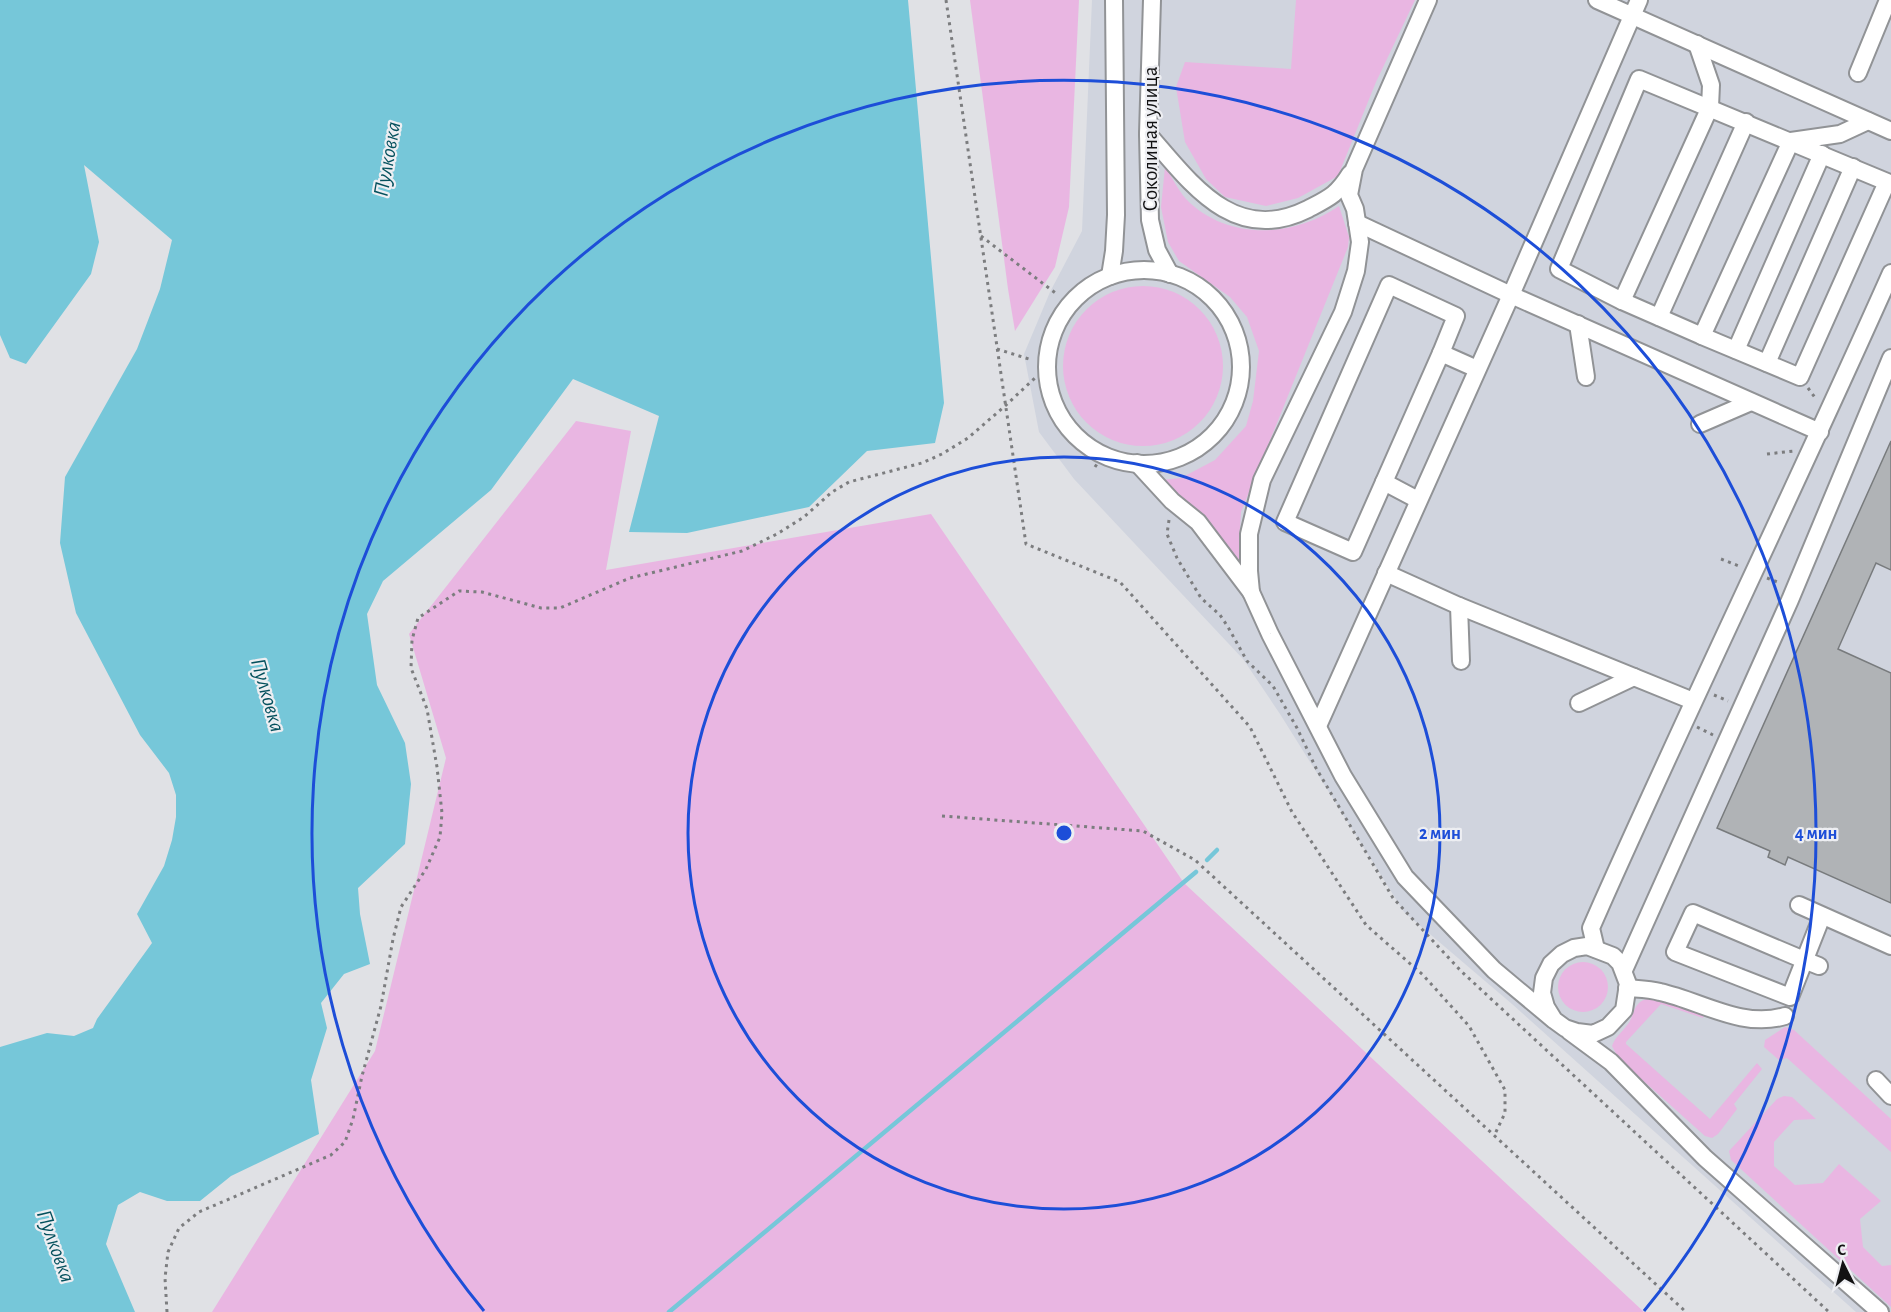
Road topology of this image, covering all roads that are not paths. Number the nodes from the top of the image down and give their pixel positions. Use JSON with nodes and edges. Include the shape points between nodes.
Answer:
{"nodes":[{"id":1,"x":1114,"y":0,"type":"edge"},
{"id":2,"x":1152,"y":0,"type":"edge"},
{"id":3,"x":1428,"y":0,"type":"edge"},
{"id":4,"x":1597,"y":0,"type":"edge"},
{"id":5,"x":1639,"y":0,"type":"edge"},
{"id":6,"x":1888,"y":0,"type":"edge"},
{"id":7,"x":1632,"y":17,"type":"junction"},
{"id":8,"x":1698,"y":44,"type":"junction"},
{"id":9,"x":1858,"y":73,"type":"dead end"},
{"id":10,"x":1710,"y":107,"type":"junction"},
{"id":11,"x":1868,"y":121,"type":"junction"},
{"id":12,"x":1746,"y":122,"type":"junction"},
{"id":13,"x":1891,"y":131,"type":"edge"},
{"id":14,"x":1148,"y":134,"type":"junction"},
{"id":15,"x":1791,"y":141,"type":"junction"},
{"id":16,"x":1822,"y":154,"type":"junction"},
{"id":17,"x":1853,"y":167,"type":"junction"},
{"id":18,"x":1354,"y":169,"type":"junction"},
{"id":19,"x":1357,"y":223,"type":"junction"},
{"id":20,"x":1891,"y":273,"type":"edge"},
{"id":21,"x":1170,"y":274,"type":"junction"},
{"id":22,"x":1110,"y":276,"type":"junction"},
{"id":23,"x":1511,"y":294,"type":"junction"},
{"id":24,"x":1622,"y":301,"type":"junction"},
{"id":25,"x":1659,"y":317,"type":"junction"},
{"id":26,"x":1578,"y":324,"type":"junction"},
{"id":27,"x":1702,"y":336,"type":"junction"},
{"id":28,"x":1736,"y":350,"type":"junction"},
{"id":29,"x":1441,"y":353,"type":"junction"},
{"id":30,"x":1891,"y":358,"type":"edge"},
{"id":31,"x":1767,"y":363,"type":"junction"},
{"id":32,"x":1477,"y":369,"type":"junction"},
{"id":33,"x":1586,"y":377,"type":"dead end"},
{"id":34,"x":1751,"y":402,"type":"junction"},
{"id":35,"x":1700,"y":424,"type":"dead end"},
{"id":36,"x":1820,"y":432,"type":"junction"},
{"id":37,"x":1137,"y":464,"type":"junction"},
{"id":38,"x":1384,"y":482,"type":"junction"},
{"id":39,"x":1418,"y":500,"type":"junction"},
{"id":40,"x":1386,"y":573,"type":"junction"},
{"id":41,"x":1251,"y":592,"type":"junction"},
{"id":42,"x":1459,"y":606,"type":"junction"},
{"id":43,"x":1461,"y":661,"type":"dead end"},
{"id":44,"x":1634,"y":677,"type":"junction"},
{"id":45,"x":1693,"y":701,"type":"junction"},
{"id":46,"x":1579,"y":703,"type":"dead end"},
{"id":47,"x":1318,"y":726,"type":"junction"},
{"id":48,"x":1799,"y":905,"type":"dead end"},
{"id":49,"x":1822,"y":916,"type":"junction"},
{"id":50,"x":1891,"y":946,"type":"edge"},
{"id":51,"x":1596,"y":949,"type":"junction"},
{"id":52,"x":1811,"y":963,"type":"junction"},
{"id":53,"x":1624,"y":970,"type":"junction"},
{"id":54,"x":1628,"y":988,"type":"junction"},
{"id":55,"x":1785,"y":1016,"type":"dead end"},
{"id":56,"x":1559,"y":1024,"type":"junction"},
{"id":57,"x":1608,"y":1027,"type":"junction"},
{"id":58,"x":1611,"y":1062,"type":"junction"},
{"id":59,"x":1876,"y":1080,"type":"dead end"},
{"id":60,"x":1891,"y":1096,"type":"edge"},
{"id":61,"x":1880,"y":1312,"type":"edge"}],
"edges":[{"from":1,"to":22,"type":"street","name":"Соколиная улица","via":[[1116,215]]},
{"from":2,"to":14,"type":"street","name":"Соколиная улица"},
{"from":3,"to":18,"type":"street"},
{"from":4,"to":7,"type":"street"},
{"from":5,"to":7,"type":"street"},
{"from":6,"to":9,"type":"street"},
{"from":7,"to":8,"type":"street"},
{"from":7,"to":23,"type":"street"},
{"from":8,"to":10,"type":"street","via":[[1711,85]]},
{"from":8,"to":11,"type":"street"},
{"from":10,"to":12,"type":"street"},
{"from":10,"to":24,"type":"street"},
{"from":10,"to":24,"type":"street","via":[[1639,79],[1559,269]]},
{"from":11,"to":13,"type":"street"},
{"from":11,"to":15,"type":"street","via":[[1840,134]]},
{"from":12,"to":15,"type":"street"},
{"from":12,"to":25,"type":"street"},
{"from":14,"to":18,"type":"street","via":[[1194,187],[1224,210],[1248,219],[1296,215],[1340,190]]},
{"from":14,"to":21,"type":"street","name":"Соколиная улица","via":[[1150,220],[1157,250]]},
{"from":15,"to":16,"type":"street"},
{"from":15,"to":27,"type":"street"},
{"from":16,"to":17,"type":"street"},
{"from":16,"to":28,"type":"street"},
{"from":17,"to":31,"type":"street"},
{"from":17,"to":31,"type":"street","via":[[1887,182],[1800,377]]},
{"from":18,"to":19,"type":"street","via":[[1348,195]]},
{"from":19,"to":23,"type":"street"},
{"from":19,"to":41,"type":"street","via":[[1359,257],[1343,312],[1262,480],[1250,534]]},
{"from":20,"to":36,"type":"street"},
{"from":21,"to":22,"type":"street","via":[[1140,270]]},
{"from":21,"to":37,"type":"street","via":[[1202,289],[1226,315],[1239,348],[1239,383],[1227,416],[1204,443],[1172,459]]},
{"from":22,"to":37,"type":"street","via":[[1083,292],[1062,315],[1050,343],[1048,384],[1058,413],[1099,461]]},
{"from":23,"to":26,"type":"street"},
{"from":23,"to":32,"type":"street"},
{"from":24,"to":25,"type":"street"},
{"from":25,"to":27,"type":"street"},
{"from":26,"to":33,"type":"street"},
{"from":26,"to":34,"type":"street"},
{"from":27,"to":28,"type":"street"},
{"from":28,"to":31,"type":"street"},
{"from":29,"to":32,"type":"street"},
{"from":29,"to":38,"type":"street"},
{"from":29,"to":38,"type":"street","via":[[1456,316],[1389,285],[1285,522],[1353,552]]},
{"from":30,"to":53,"type":"street","via":[[1790,600]]},
{"from":32,"to":39,"type":"street"},
{"from":34,"to":35,"type":"street"},
{"from":34,"to":36,"type":"street"},
{"from":36,"to":45,"type":"street"},
{"from":37,"to":41,"type":"street","via":[[1198,522]]},
{"from":38,"to":39,"type":"street"},
{"from":39,"to":40,"type":"street"},
{"from":40,"to":42,"type":"street"},
{"from":40,"to":47,"type":"street"},
{"from":41,"to":47,"type":"street"},
{"from":42,"to":43,"type":"street"},
{"from":42,"to":44,"type":"street"},
{"from":44,"to":45,"type":"street"},
{"from":44,"to":46,"type":"street"},
{"from":45,"to":51,"type":"street","via":[[1591,928]]},
{"from":47,"to":56,"type":"street","via":[[1343,776],[1405,877],[1494,969]]},
{"from":48,"to":49,"type":"street"},
{"from":49,"to":50,"type":"street"},
{"from":49,"to":52,"type":"street"},
{"from":51,"to":53,"type":"street","via":[[1613,956]]},
{"from":51,"to":56,"type":"street","via":[[1587,946],[1562,954],[1544,978],[1542,993],[1546,1007]]},
{"from":52,"to":52,"type":"street","via":[[1790,997],[1675,952],[1693,913]]},
{"from":53,"to":54,"type":"street"},
{"from":54,"to":55,"type":"street","via":[[1659,992],[1745,1019],[1769,1021]]},
{"from":54,"to":57,"type":"street","via":[[1624,1010]]},
{"from":56,"to":57,"type":"street","via":[[1593,1034]]},
{"from":56,"to":58,"type":"street"},
{"from":57,"to":58,"type":"street","via":[[1605,1038]]},
{"from":58,"to":61,"type":"street","via":[[1706,1158]]},
{"from":59,"to":60,"type":"street"}]}
